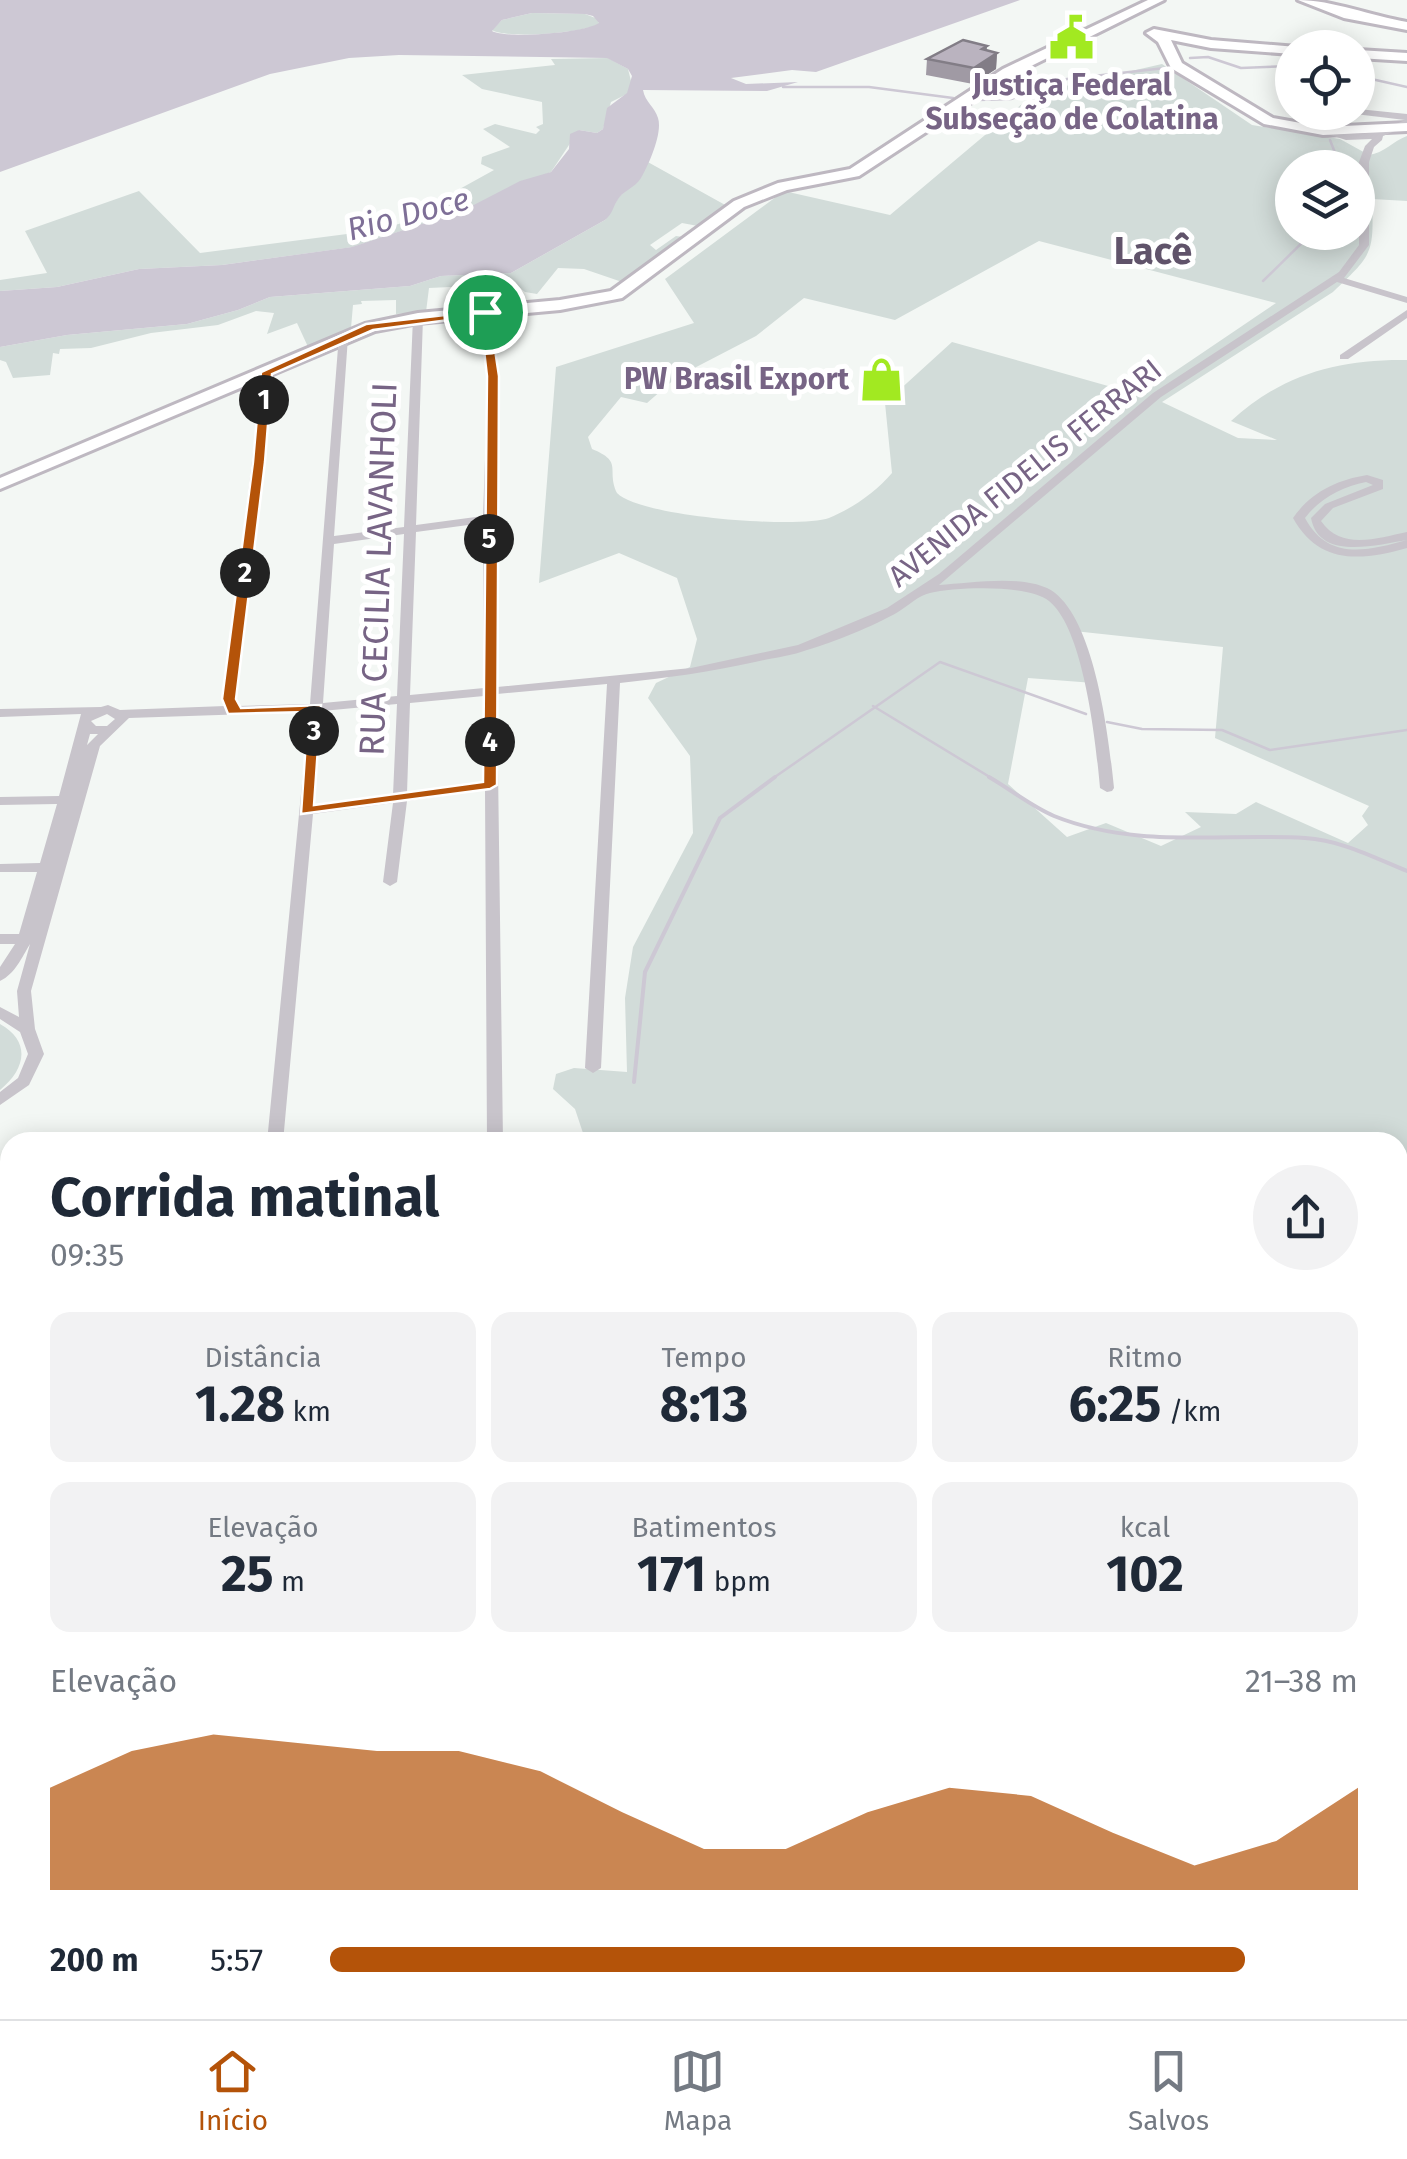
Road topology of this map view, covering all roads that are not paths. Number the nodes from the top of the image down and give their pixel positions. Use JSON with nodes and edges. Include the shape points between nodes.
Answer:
{"nodes":[{"id":1,"x":1158,"y":0,"type":"edge"},
{"id":2,"x":1304,"y":0,"type":"edge"},
{"id":3,"x":1138,"y":10,"type":"junction"},
{"id":4,"x":1407,"y":27,"type":"edge"},
{"id":5,"x":1100,"y":28,"type":"junction"},
{"id":6,"x":1147,"y":31,"type":"junction"},
{"id":7,"x":1275,"y":49,"type":"edge"},
{"id":8,"x":1375,"y":55,"type":"edge"},
{"id":9,"x":1407,"y":57,"type":"edge"},
{"id":10,"x":1375,"y":116,"type":"edge"},
{"id":11,"x":1404,"y":124,"type":"edge"},
{"id":12,"x":1323,"y":131,"type":"junction"},
{"id":13,"x":1340,"y":137,"type":"junction"},
{"id":14,"x":1379,"y":138,"type":"junction"},
{"id":15,"x":1360,"y":150,"type":"edge"},
{"id":16,"x":1368,"y":150,"type":"edge"},
{"id":17,"x":1360,"y":250,"type":"edge"},
{"id":18,"x":1338,"y":279,"type":"junction"},
{"id":19,"x":1407,"y":300,"type":"edge"},
{"id":20,"x":485,"y":312,"type":"junction"},
{"id":21,"x":1407,"y":312,"type":"edge"},
{"id":22,"x":418,"y":318,"type":"junction"},
{"id":23,"x":343,"y":338,"type":"junction"},
{"id":24,"x":1344,"y":357,"type":"dead end"},
{"id":25,"x":266,"y":372,"type":"junction"},
{"id":26,"x":0,"y":484,"type":"edge"},
{"id":27,"x":489,"y":518,"type":"junction"},
{"id":28,"x":410,"y":530,"type":"junction"},
{"id":29,"x":1407,"y":536,"type":"edge"},
{"id":30,"x":327,"y":542,"type":"junction"},
{"id":31,"x":1407,"y":544,"type":"edge"},
{"id":32,"x":1376,"y":549,"type":"junction"},
{"id":33,"x":926,"y":589,"type":"junction"},
{"id":34,"x":614,"y":681,"type":"junction"},
{"id":35,"x":490,"y":692,"type":"junction"},
{"id":36,"x":404,"y":700,"type":"junction"},
{"id":37,"x":316,"y":708,"type":"junction"},
{"id":38,"x":100,"y":710,"type":"junction"},
{"id":39,"x":237,"y":711,"type":"junction"},
{"id":40,"x":28,"y":712,"type":"junction"},
{"id":41,"x":0,"y":713,"type":"edge"},
{"id":42,"x":121,"y":714,"type":"junction"},
{"id":43,"x":85,"y":724,"type":"junction"},
{"id":44,"x":108,"y":730,"type":"junction"},
{"id":45,"x":490,"y":785,"type":"junction"},
{"id":46,"x":1107,"y":788,"type":"dead end"},
{"id":47,"x":400,"y":799,"type":"junction"},
{"id":48,"x":72,"y":800,"type":"junction"},
{"id":49,"x":0,"y":801,"type":"edge"},
{"id":50,"x":306,"y":811,"type":"junction"},
{"id":51,"x":52,"y":867,"type":"junction"},
{"id":52,"x":0,"y":868,"type":"edge"},
{"id":53,"x":390,"y":882,"type":"dead end"},
{"id":54,"x":0,"y":939,"type":"edge"},
{"id":55,"x":31,"y":939,"type":"junction"},
{"id":56,"x":0,"y":976,"type":"edge"},
{"id":57,"x":0,"y":1012,"type":"edge"},
{"id":58,"x":28,"y":1029,"type":"junction"},
{"id":59,"x":593,"y":1068,"type":"dead end"},
{"id":60,"x":0,"y":1100,"type":"edge"},
{"id":61,"x":277,"y":1132,"type":"edge"},
{"id":62,"x":495,"y":1132,"type":"edge"}],
"edges":[{"from":1,"to":3,"type":"main road"},
{"from":2,"to":4,"type":"main road"},
{"from":3,"to":5,"type":"main road"},
{"from":3,"to":6,"type":"main road","via":[[1132,20]]},
{"from":5,"to":6,"type":"main road"},
{"from":5,"to":20,"type":"main road","via":[[987,84],[854,173],[770,190],[739,204],[616,295]]},
{"from":6,"to":7,"type":"main road"},
{"from":6,"to":12,"type":"main road","via":[[1164,40],[1176,64],[1259,117]]},
{"from":8,"to":9,"type":"main road"},
{"from":10,"to":11,"type":"street"},
{"from":11,"to":12,"type":"main road"},
{"from":11,"to":14,"type":"street"},
{"from":12,"to":13,"type":"street"},
{"from":13,"to":14,"type":"street"},
{"from":13,"to":15,"type":"street"},
{"from":14,"to":16,"type":"street"},
{"from":17,"to":18,"type":"street","name":"AVENIDA FIDELIS FERRARI"},
{"from":18,"to":19,"type":"street"},
{"from":18,"to":33,"type":"street","name":"AVENIDA FIDELIS FERRARI","via":[[1157,395]]},
{"from":20,"to":22,"type":"main road"},
{"from":20,"to":27,"type":"street","via":[[493,376]]},
{"from":21,"to":24,"type":"street"},
{"from":22,"to":23,"type":"main road"},
{"from":22,"to":28,"type":"street","name":"RUA CECILIA LAVANHOLI"},
{"from":23,"to":25,"type":"main road"},
{"from":23,"to":30,"type":"street"},
{"from":25,"to":26,"type":"main road"},
{"from":25,"to":39,"type":"street","via":[[229,699]]},
{"from":27,"to":28,"type":"street"},
{"from":27,"to":35,"type":"street"},
{"from":28,"to":30,"type":"street"},
{"from":28,"to":36,"type":"street","name":"RUA CECILIA LAVANHOLI"},
{"from":29,"to":32,"type":"street"},
{"from":30,"to":37,"type":"street"},
{"from":31,"to":32,"type":"street"},
{"from":32,"to":32,"type":"street","via":[[1336,541],[1316,521],[1329,506],[1379,487],[1374,479],[1353,480],[1299,518],[1314,541],[1328,548],[1357,554]]},
{"from":33,"to":34,"type":"street","name":"AVENIDA FIDELIS FERRARI","via":[[802,648]]},
{"from":33,"to":46,"type":"street","via":[[1040,590],[1061,603],[1074,626],[1092,697]]},
{"from":34,"to":35,"type":"street","name":"AVENIDA FIDELIS FERRARI"},
{"from":34,"to":59,"type":"street"},
{"from":35,"to":36,"type":"street","name":"AVENIDA FIDELIS FERRARI"},
{"from":35,"to":45,"type":"street"},
{"from":36,"to":37,"type":"street","name":"AVENIDA FIDELIS FERRARI"},
{"from":36,"to":47,"type":"street","name":"RUA CECILIA LAVANHOLI"},
{"from":37,"to":39,"type":"street","name":"AVENIDA FIDELIS FERRARI"},
{"from":37,"to":50,"type":"street"},
{"from":38,"to":40,"type":"street","name":"AVENIDA FIDELIS FERRARI"},
{"from":38,"to":42,"type":"street","name":"AVENIDA FIDELIS FERRARI"},
{"from":38,"to":43,"type":"street"},
{"from":39,"to":42,"type":"street","name":"AVENIDA FIDELIS FERRARI"},
{"from":40,"to":41,"type":"street"},
{"from":40,"to":43,"type":"street"},
{"from":42,"to":44,"type":"street","via":[[121,723]]},
{"from":43,"to":44,"type":"street"},
{"from":43,"to":48,"type":"street"},
{"from":44,"to":48,"type":"street","via":[[94,746]]},
{"from":45,"to":47,"type":"street"},
{"from":45,"to":62,"type":"street"},
{"from":47,"to":50,"type":"street"},
{"from":47,"to":53,"type":"street","name":"RUA CECILIA LAVANHOLI"},
{"from":48,"to":49,"type":"street"},
{"from":48,"to":51,"type":"street"},
{"from":50,"to":61,"type":"street"},
{"from":51,"to":52,"type":"street"},
{"from":51,"to":55,"type":"street"},
{"from":54,"to":55,"type":"street"},
{"from":55,"to":56,"type":"street"},
{"from":55,"to":58,"type":"street","via":[[24,991]]},
{"from":57,"to":58,"type":"street"},
{"from":58,"to":60,"type":"street","via":[[34,1063]]}]}
